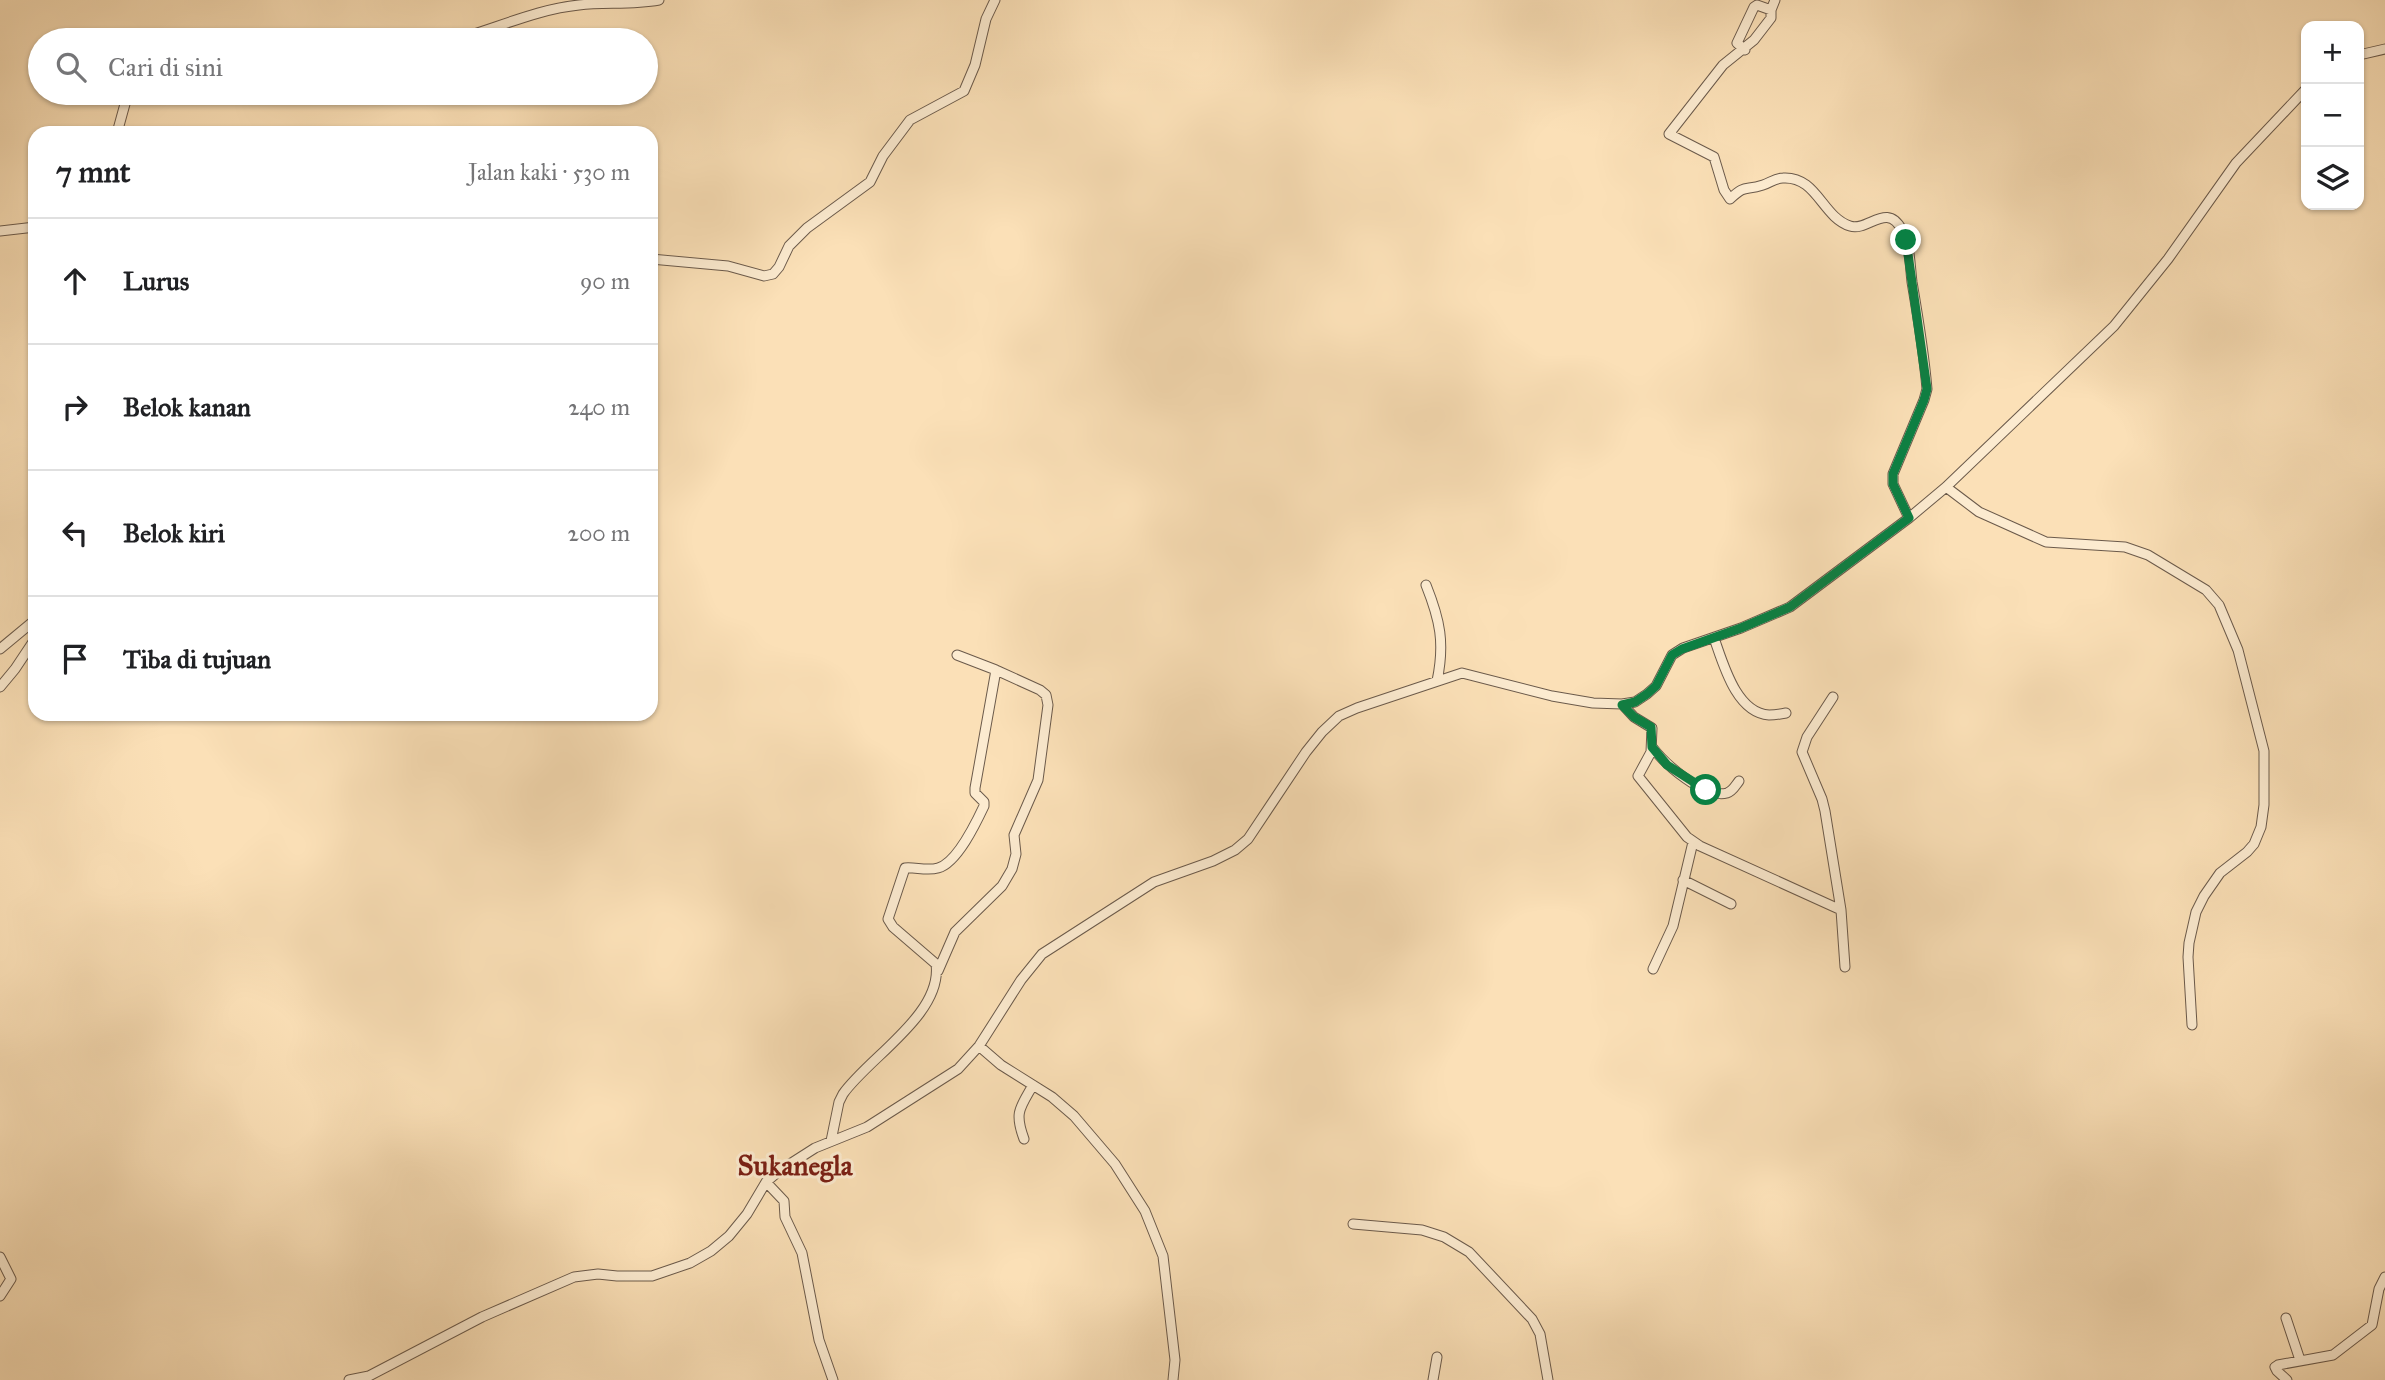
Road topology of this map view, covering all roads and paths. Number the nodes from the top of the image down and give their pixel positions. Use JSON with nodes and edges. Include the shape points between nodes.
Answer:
{"nodes":[{"id":1,"x":659,"y":0,"type":"edge"},
{"id":2,"x":995,"y":0,"type":"edge"},
{"id":3,"x":1775,"y":0,"type":"edge"},
{"id":4,"x":1770,"y":10,"type":"junction"},
{"id":5,"x":494,"y":28,"type":"edge"},
{"id":6,"x":2385,"y":49,"type":"edge"},
{"id":7,"x":1745,"y":50,"type":"junction"},
{"id":8,"x":2364,"y":54,"type":"edge"},
{"id":9,"x":2301,"y":94,"type":"edge"},
{"id":10,"x":123,"y":105,"type":"edge"},
{"id":11,"x":118,"y":126,"type":"edge"},
{"id":12,"x":28,"y":228,"type":"edge"},
{"id":13,"x":0,"y":231,"type":"edge"},
{"id":14,"x":658,"y":260,"type":"edge"},
{"id":15,"x":1946,"y":487,"type":"junction"},
{"id":16,"x":1909,"y":518,"type":"junction"},
{"id":17,"x":1426,"y":585,"type":"dead end"},
{"id":18,"x":28,"y":626,"type":"edge"},
{"id":19,"x":1714,"y":638,"type":"junction"},
{"id":20,"x":0,"y":649,"type":"edge"},
{"id":21,"x":28,"y":650,"type":"edge"},
{"id":22,"x":957,"y":655,"type":"dead end"},
{"id":23,"x":996,"y":670,"type":"junction"},
{"id":24,"x":1437,"y":681,"type":"junction"},
{"id":25,"x":0,"y":687,"type":"edge"},
{"id":26,"x":1833,"y":697,"type":"dead end"},
{"id":27,"x":1622,"y":705,"type":"junction"},
{"id":28,"x":1786,"y":713,"type":"dead end"},
{"id":29,"x":1652,"y":747,"type":"junction"},
{"id":30,"x":1738,"y":781,"type":"dead end"},
{"id":31,"x":1693,"y":842,"type":"junction"},
{"id":32,"x":1684,"y":880,"type":"junction"},
{"id":33,"x":1731,"y":904,"type":"dead end"},
{"id":34,"x":1842,"y":910,"type":"junction"},
{"id":35,"x":1845,"y":967,"type":"dead end"},
{"id":36,"x":1653,"y":969,"type":"dead end"},
{"id":37,"x":937,"y":972,"type":"junction"},
{"id":38,"x":2192,"y":1025,"type":"dead end"},
{"id":39,"x":979,"y":1046,"type":"junction"},
{"id":40,"x":1033,"y":1085,"type":"junction"},
{"id":41,"x":1024,"y":1139,"type":"dead end"},
{"id":42,"x":831,"y":1141,"type":"junction"},
{"id":43,"x":766,"y":1182,"type":"junction"},
{"id":44,"x":1353,"y":1223,"type":"dead end"},
{"id":45,"x":0,"y":1257,"type":"edge"},
{"id":46,"x":2385,"y":1277,"type":"edge"},
{"id":47,"x":0,"y":1296,"type":"edge"},
{"id":48,"x":2286,"y":1318,"type":"dead end"},
{"id":49,"x":1437,"y":1357,"type":"dead end"},
{"id":50,"x":2300,"y":1360,"type":"junction"},
{"id":51,"x":349,"y":1380,"type":"edge"},
{"id":52,"x":833,"y":1380,"type":"edge"},
{"id":53,"x":1173,"y":1380,"type":"edge"},
{"id":54,"x":1433,"y":1380,"type":"edge"},
{"id":55,"x":1548,"y":1380,"type":"edge"},
{"id":56,"x":2287,"y":1380,"type":"edge"}],
"edges":[{"from":1,"to":5,"type":"street","via":[[578,5]]},
{"from":2,"to":14,"type":"street","via":[[964,91],[910,120],[870,182],[807,228],[789,246],[773,274]]},
{"from":3,"to":4,"type":"street"},
{"from":4,"to":7,"type":"street","via":[[1770,20]]},
{"from":4,"to":7,"type":"street","via":[[1754,7],[1737,41]]},
{"from":6,"to":8,"type":"street"},
{"from":7,"to":16,"type":"street","via":[[1723,65],[1669,134],[1714,157],[1730,199],[1742,188],[1788,178],[1810,187],[1845,224],[1859,227],[1882,217],[1900,226],[1908,250],[1927,389],[1893,474]]},
{"from":9,"to":15,"type":"street","via":[[2236,163],[2114,326]]},
{"from":10,"to":11,"type":"street"},
{"from":12,"to":13,"type":"street"},
{"from":15,"to":16,"type":"street"},
{"from":15,"to":38,"type":"street","via":[[1973,509],[2037,539],[2125,547],[2148,555],[2206,590],[2219,605],[2238,650],[2264,751],[2264,804],[2254,844],[2220,873],[2196,912],[2188,957]]},
{"from":16,"to":19,"type":"street","via":[[1790,607]]},
{"from":17,"to":24,"type":"street","via":[[1439,621],[1442,653]]},
{"from":18,"to":20,"type":"street"},
{"from":19,"to":27,"type":"street","via":[[1672,655],[1656,686],[1635,702]]},
{"from":19,"to":28,"type":"street","via":[[1740,698],[1763,713]]},
{"from":21,"to":25,"type":"street"},
{"from":22,"to":23,"type":"street"},
{"from":23,"to":37,"type":"street","via":[[1040,690],[1047,698],[1038,780],[1014,835],[1016,854],[1007,879],[955,932]]},
{"from":23,"to":37,"type":"street","via":[[975,788],[984,806],[946,864],[933,869],[905,868],[888,919],[936,964]]},
{"from":24,"to":27,"type":"street","via":[[1469,673],[1552,696]]},
{"from":24,"to":39,"type":"street","via":[[1339,716],[1306,752],[1248,839],[1213,861],[1154,882],[1042,954]]},
{"from":26,"to":34,"type":"street","via":[[1802,752],[1822,799]]},
{"from":27,"to":29,"type":"street","via":[[1651,727]]},
{"from":29,"to":30,"type":"street","via":[[1667,765],[1706,790],[1727,793]]},
{"from":29,"to":31,"type":"street","via":[[1638,776]]},
{"from":31,"to":32,"type":"street"},
{"from":31,"to":34,"type":"street"},
{"from":32,"to":33,"type":"street"},
{"from":32,"to":36,"type":"street","via":[[1672,926]]},
{"from":34,"to":35,"type":"street"},
{"from":37,"to":42,"type":"street","via":[[933,990],[916,1017],[843,1094]]},
{"from":39,"to":40,"type":"street"},
{"from":39,"to":42,"type":"street","via":[[935,1086],[866,1128]]},
{"from":40,"to":41,"type":"street","via":[[1018,1112]]},
{"from":40,"to":53,"type":"street","via":[[1087,1131],[1115,1164],[1151,1223],[1163,1256],[1175,1360]]},
{"from":42,"to":43,"type":"street"},
{"from":43,"to":51,"type":"street","via":[[729,1236],[690,1263],[652,1276],[574,1277],[482,1317],[369,1376]]},
{"from":43,"to":52,"type":"street","via":[[784,1201],[785,1217],[802,1253],[819,1340]]},
{"from":44,"to":55,"type":"street","via":[[1422,1230],[1469,1252],[1532,1319],[1540,1334]]},
{"from":45,"to":47,"type":"street","via":[[11,1279]]},
{"from":46,"to":50,"type":"street","via":[[2372,1325],[2333,1355]]},
{"from":48,"to":50,"type":"street"},
{"from":49,"to":54,"type":"street"},
{"from":50,"to":56,"type":"street","via":[[2276,1367]]}]}
